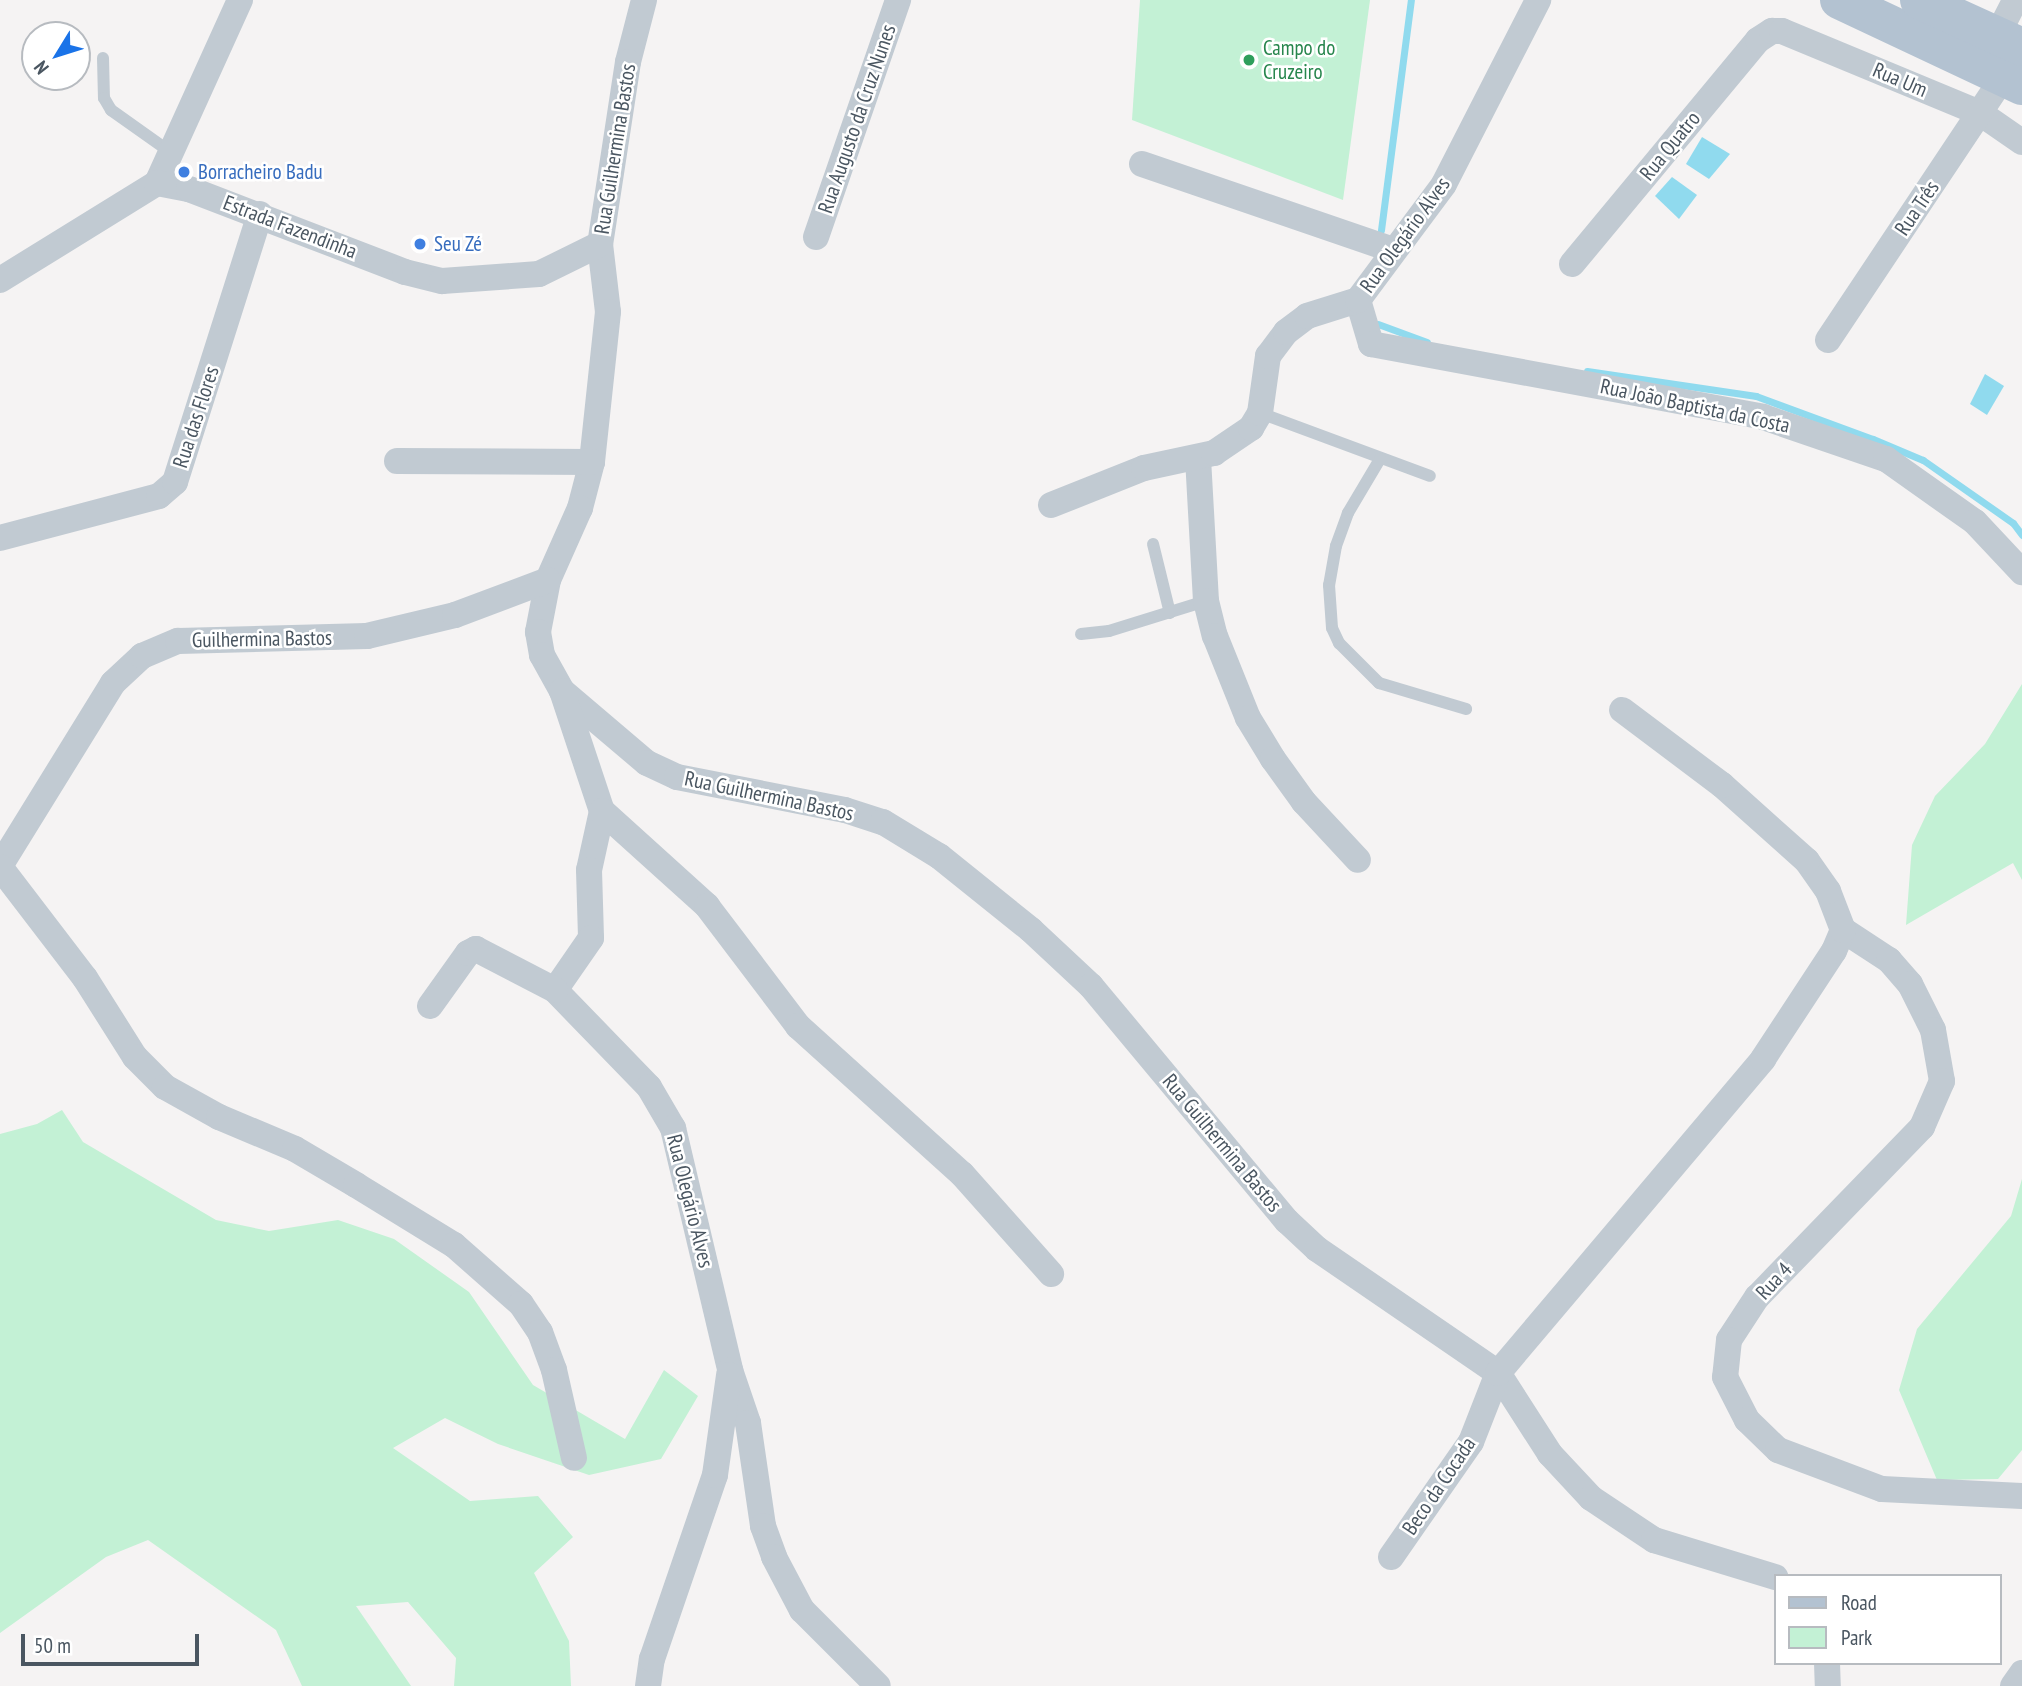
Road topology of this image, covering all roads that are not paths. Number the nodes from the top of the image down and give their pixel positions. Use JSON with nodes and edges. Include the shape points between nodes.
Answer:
{"nodes":[{"id":1,"x":240,"y":0,"type":"edge"},
{"id":2,"x":644,"y":0,"type":"edge"},
{"id":3,"x":898,"y":0,"type":"edge"},
{"id":4,"x":1538,"y":0,"type":"edge"},
{"id":5,"x":1839,"y":0,"type":"edge"},
{"id":6,"x":1919,"y":0,"type":"edge"},
{"id":7,"x":2015,"y":0,"type":"edge"},
{"id":8,"x":1772,"y":31,"type":"joint"},
{"id":9,"x":103,"y":58,"type":"dead end"},
{"id":10,"x":2011,"y":61,"type":"edge"},
{"id":11,"x":1980,"y":113,"type":"junction"},
{"id":12,"x":2022,"y":142,"type":"edge"},
{"id":13,"x":170,"y":152,"type":"junction"},
{"id":14,"x":1142,"y":164,"type":"dead end"},
{"id":15,"x":157,"y":183,"type":"junction"},
{"id":16,"x":260,"y":214,"type":"junction"},
{"id":17,"x":816,"y":237,"type":"dead end"},
{"id":18,"x":600,"y":244,"type":"junction"},
{"id":19,"x":1393,"y":250,"type":"junction"},
{"id":20,"x":1572,"y":264,"type":"dead end"},
{"id":21,"x":0,"y":280,"type":"edge"},
{"id":22,"x":1358,"y":300,"type":"junction"},
{"id":23,"x":1828,"y":340,"type":"dead end"},
{"id":24,"x":1260,"y":413,"type":"junction"},
{"id":25,"x":1198,"y":458,"type":"junction"},
{"id":26,"x":1380,"y":459,"type":"junction"},
{"id":27,"x":397,"y":461,"type":"dead end"},
{"id":28,"x":592,"y":462,"type":"junction"},
{"id":29,"x":1430,"y":476,"type":"dead end"},
{"id":30,"x":1051,"y":505,"type":"dead end"},
{"id":31,"x":0,"y":538,"type":"edge"},
{"id":32,"x":1153,"y":544,"type":"dead end"},
{"id":33,"x":2022,"y":572,"type":"edge"},
{"id":34,"x":548,"y":580,"type":"junction"},
{"id":35,"x":1206,"y":601,"type":"junction"},
{"id":36,"x":1170,"y":613,"type":"junction"},
{"id":37,"x":1082,"y":634,"type":"dead end"},
{"id":38,"x":562,"y":691,"type":"junction"},
{"id":39,"x":1466,"y":709,"type":"dead end"},
{"id":40,"x":1622,"y":710,"type":"dead end"},
{"id":41,"x":602,"y":811,"type":"junction"},
{"id":42,"x":1358,"y":860,"type":"dead end"},
{"id":43,"x":0,"y":867,"type":"edge"},
{"id":44,"x":1843,"y":930,"type":"junction"},
{"id":45,"x":555,"y":990,"type":"junction"},
{"id":46,"x":430,"y":1006,"type":"dead end"},
{"id":47,"x":1051,"y":1274,"type":"dead end"},
{"id":48,"x":730,"y":1370,"type":"junction"},
{"id":49,"x":1498,"y":1373,"type":"junction"},
{"id":50,"x":574,"y":1458,"type":"dead end"},
{"id":51,"x":2022,"y":1496,"type":"edge"},
{"id":52,"x":1391,"y":1557,"type":"dead end"},
{"id":53,"x":1773,"y":1576,"type":"edge"},
{"id":54,"x":1827,"y":1665,"type":"edge"},
{"id":55,"x":2022,"y":1673,"type":"edge"},
{"id":56,"x":648,"y":1686,"type":"edge"},
{"id":57,"x":878,"y":1686,"type":"edge"},
{"id":58,"x":1828,"y":1686,"type":"edge"},
{"id":59,"x":2013,"y":1686,"type":"edge"}],
"edges":[{"from":1,"to":13,"type":"street"},
{"from":2,"to":18,"type":"street","name":"Rua Guilhermina Bastos","via":[[628,62]]},
{"from":3,"to":17,"type":"street","name":"Rua Augusto da Cruz Nunes"},
{"from":4,"to":19,"type":"street","name":"Rua Olegário Alves","via":[[1450,174]]},
{"from":5,"to":10,"type":"main road"},
{"from":6,"to":10,"type":"main road"},
{"from":7,"to":10,"type":"street","name":"Rua Três"},
{"from":8,"to":11,"type":"street","name":"Rua Um","via":[[1782,31]]},
{"from":8,"to":20,"type":"street","name":"Rua Quatro","via":[[1758,40]]},
{"from":9,"to":13,"type":"lane","via":[[104,99],[111,110]]},
{"from":10,"to":11,"type":"street","name":"Rua Três"},
{"from":11,"to":12,"type":"street","name":"Rua Um"},
{"from":11,"to":23,"type":"street","name":"Rua Três"},
{"from":13,"to":15,"type":"street"},
{"from":14,"to":19,"type":"street"},
{"from":15,"to":16,"type":"street","name":"Estrada Fazendinha","via":[[189,188]]},
{"from":15,"to":21,"type":"street"},
{"from":16,"to":18,"type":"street","name":"Estrada Fazendinha","via":[[442,281],[538,274]]},
{"from":16,"to":31,"type":"street","name":"Rua das Flores","via":[[175,482],[159,496]]},
{"from":18,"to":28,"type":"street","name":"Rua Guilhermina Bastos","via":[[608,312]]},
{"from":19,"to":22,"type":"street","name":"Rua Olegário Alves"},
{"from":22,"to":24,"type":"street","name":"Rua Olegário Alves","via":[[1307,316],[1286,332],[1268,356]]},
{"from":22,"to":33,"type":"street","name":"Rua João Baptista da Costa","via":[[1371,344],[1763,417],[1886,458],[1975,522]]},
{"from":24,"to":25,"type":"street","via":[[1234,441]]},
{"from":24,"to":26,"type":"lane"},
{"from":25,"to":30,"type":"street","via":[[1143,468]]},
{"from":25,"to":35,"type":"street"},
{"from":26,"to":29,"type":"lane"},
{"from":26,"to":39,"type":"lane","via":[[1348,513],[1336,546],[1329,585],[1332,628],[1339,643],[1379,683]]},
{"from":27,"to":28,"type":"street"},
{"from":28,"to":34,"type":"street","name":"Rua Guilhermina Bastos","via":[[580,508]]},
{"from":32,"to":36,"type":"lane"},
{"from":34,"to":38,"type":"street","name":"Rua Guilhermina Bastos","via":[[538,632],[542,655]]},
{"from":34,"to":43,"type":"street","name":"Guilhermina Bastos","via":[[455,615],[367,636],[178,641],[142,656],[113,683]]},
{"from":35,"to":36,"type":"lane"},
{"from":35,"to":42,"type":"street","via":[[1248,718],[1304,802]]},
{"from":36,"to":37,"type":"lane","via":[[1110,631]]},
{"from":38,"to":41,"type":"street"},
{"from":38,"to":49,"type":"street","name":"Rua Guilhermina Bastos","via":[[648,763],[677,777],[845,810],[883,822],[939,856],[1031,930],[1091,986],[1287,1221],[1317,1249]]},
{"from":40,"to":44,"type":"street","via":[[1722,785],[1807,862],[1828,891]]},
{"from":41,"to":45,"type":"street","via":[[589,870],[590,938]]},
{"from":41,"to":47,"type":"street","via":[[707,906],[797,1026],[962,1174]]},
{"from":43,"to":50,"type":"street","name":"Guilhermina Bastos","via":[[85,978],[135,1057],[165,1087],[219,1117],[295,1149],[454,1245],[521,1304],[540,1332],[554,1370]]},
{"from":44,"to":49,"type":"street","name":"Beco da Cocada","via":[[1763,1059]]},
{"from":44,"to":51,"type":"street","name":"Rua 4","via":[[1889,960],[1910,984],[1933,1030],[1942,1080],[1922,1127],[1758,1297],[1729,1340],[1725,1377],[1747,1420],[1778,1450],[1882,1489]]},
{"from":45,"to":46,"type":"street","name":"Rua Olegário Alves","via":[[476,950],[468,953]]},
{"from":45,"to":48,"type":"street","name":"Rua Olegário Alves","via":[[649,1087],[673,1128]]},
{"from":48,"to":56,"type":"street","via":[[715,1475],[652,1659]]},
{"from":48,"to":57,"type":"street","name":"Rua Olegário Alves","via":[[748,1423],[763,1525],[774,1558],[802,1610]]},
{"from":49,"to":52,"type":"street","name":"Beco da Cocada","via":[[1471,1442]]},
{"from":49,"to":53,"type":"street","via":[[1550,1454],[1591,1498],[1654,1540]]},
{"from":54,"to":58,"type":"street"},
{"from":55,"to":59,"type":"street"}]}
